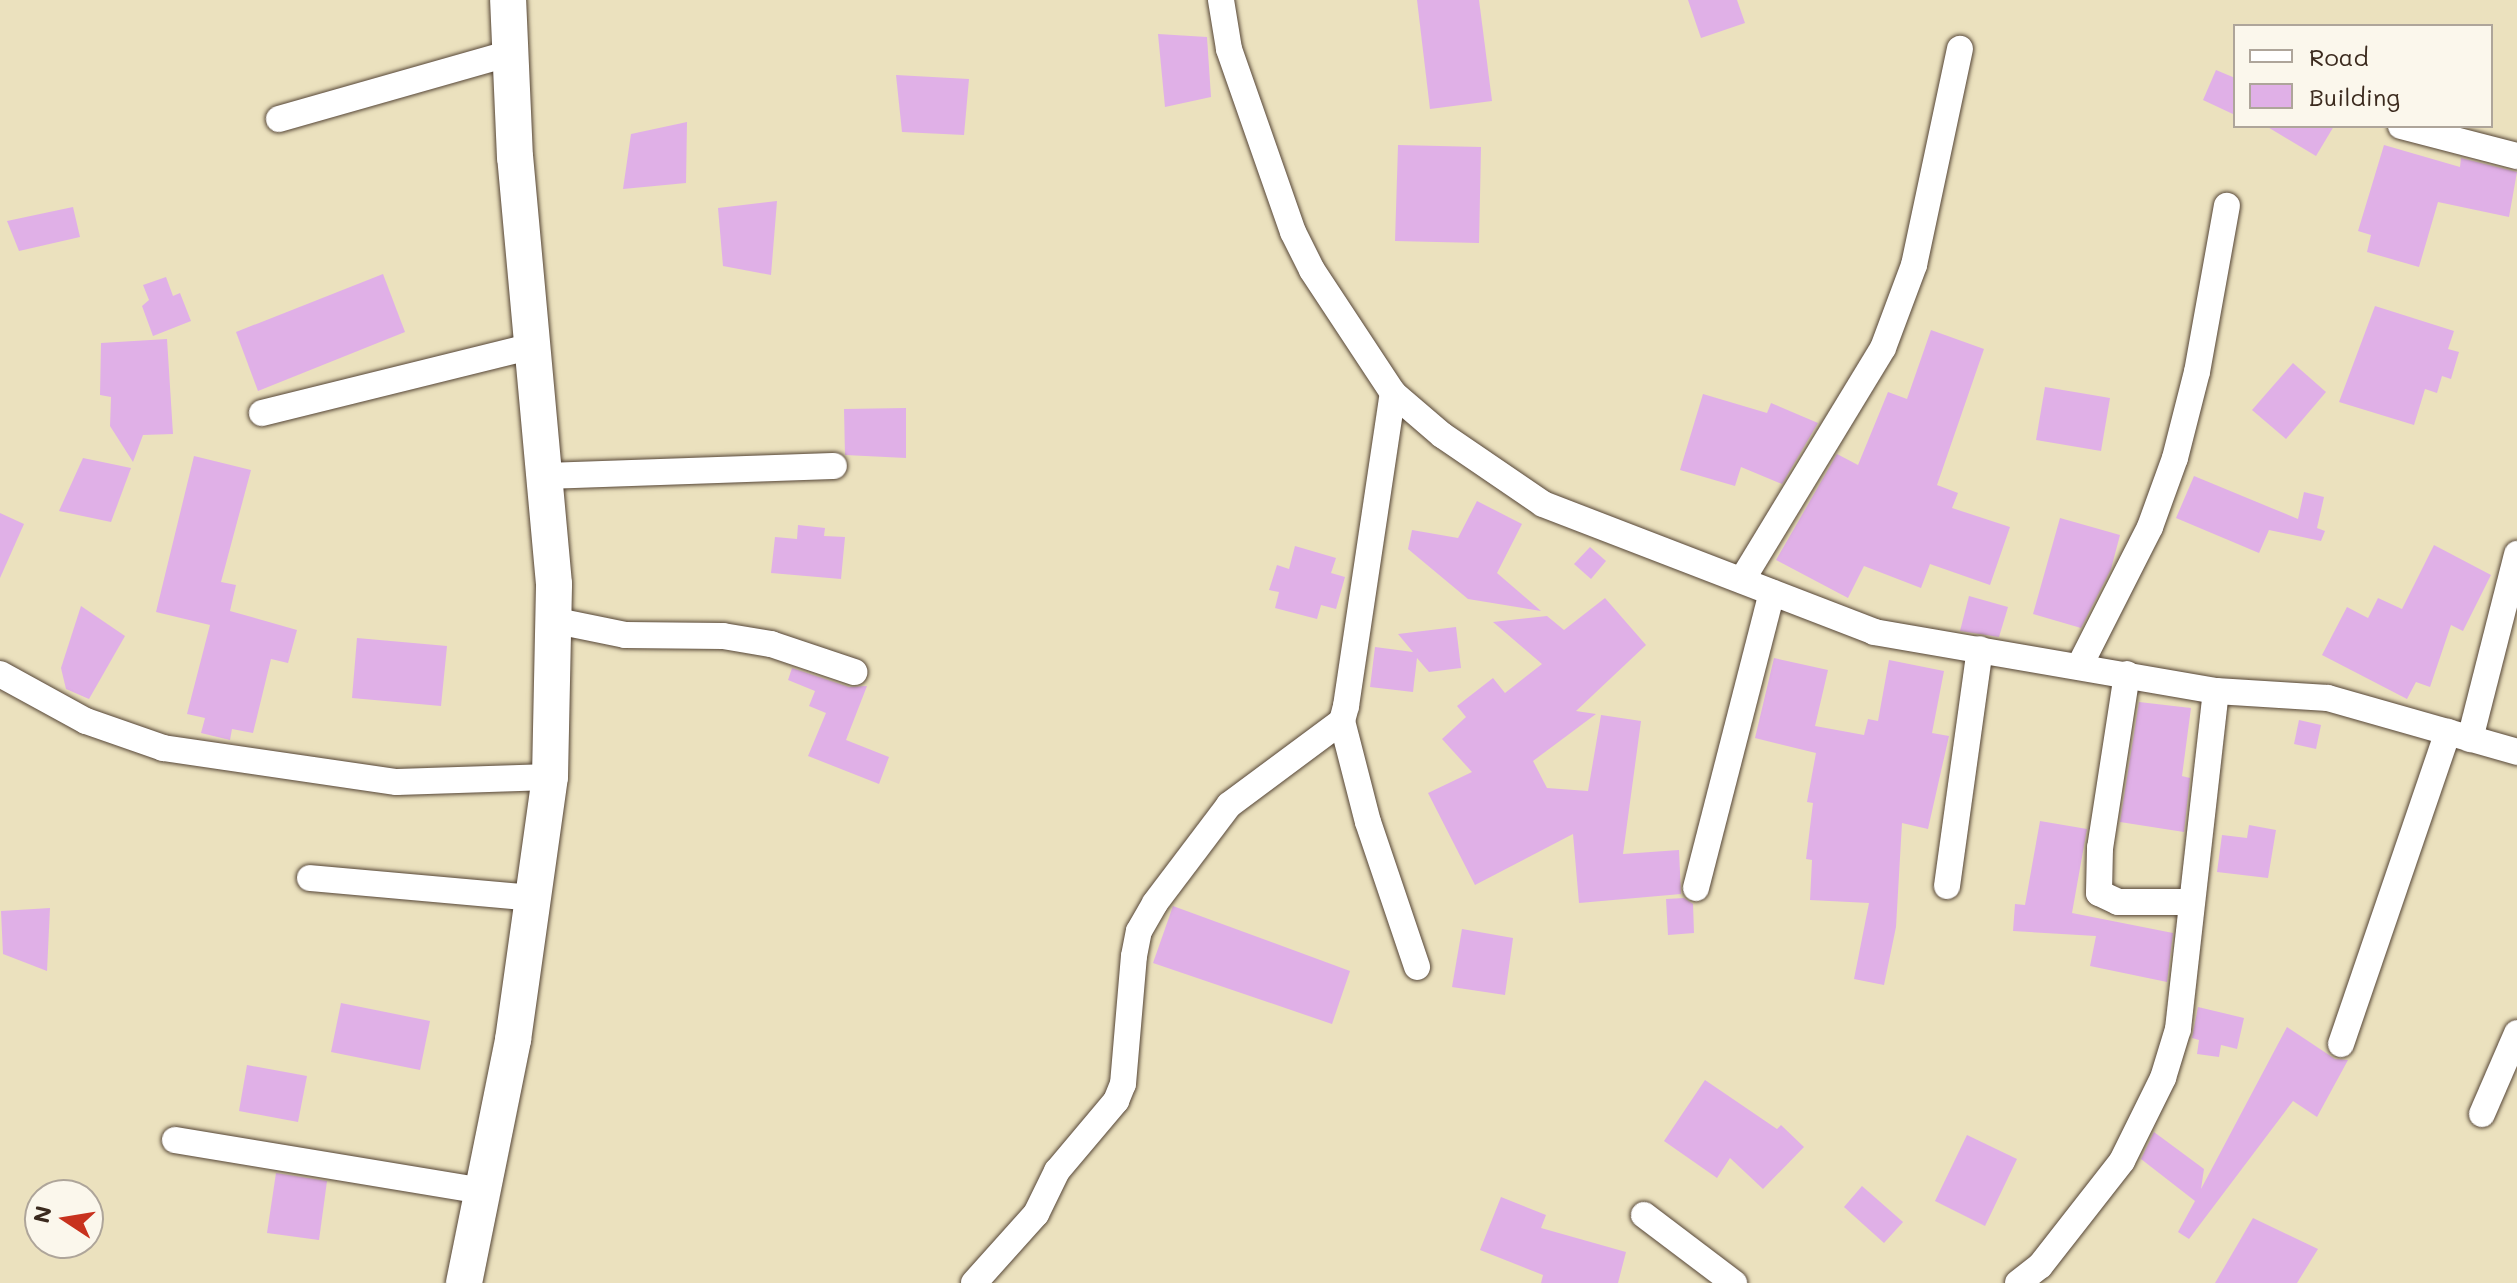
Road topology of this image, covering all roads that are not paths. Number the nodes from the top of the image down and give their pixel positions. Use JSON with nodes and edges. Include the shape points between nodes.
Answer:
{"nodes":[{"id":1,"x":508,"y":0,"type":"edge"},
{"id":2,"x":1221,"y":0,"type":"edge"},
{"id":3,"x":1960,"y":49,"type":"dead end"},
{"id":4,"x":510,"y":53,"type":"junction"},
{"id":5,"x":279,"y":119,"type":"dead end"},
{"id":6,"x":2409,"y":128,"type":"edge"},
{"id":7,"x":2517,"y":156,"type":"edge"},
{"id":8,"x":2227,"y":206,"type":"dead end"},
{"id":9,"x":532,"y":346,"type":"junction"},
{"id":10,"x":1393,"y":393,"type":"junction"},
{"id":11,"x":262,"y":413,"type":"dead end"},
{"id":12,"x":834,"y":466,"type":"dead end"},
{"id":13,"x":544,"y":476,"type":"junction"},
{"id":14,"x":2517,"y":554,"type":"edge"},
{"id":15,"x":1742,"y":580,"type":"junction"},
{"id":16,"x":1772,"y":593,"type":"junction"},
{"id":17,"x":552,"y":620,"type":"junction"},
{"id":18,"x":1980,"y":649,"type":"junction"},
{"id":19,"x":2080,"y":665,"type":"junction"},
{"id":20,"x":854,"y":672,"type":"dead end"},
{"id":21,"x":0,"y":674,"type":"edge"},
{"id":22,"x":2127,"y":674,"type":"junction"},
{"id":23,"x":2216,"y":691,"type":"junction"},
{"id":24,"x":1342,"y":721,"type":"junction"},
{"id":25,"x":2459,"y":735,"type":"junction"},
{"id":26,"x":2517,"y":752,"type":"edge"},
{"id":27,"x":550,"y":777,"type":"junction"},
{"id":28,"x":310,"y":878,"type":"dead end"},
{"id":29,"x":1947,"y":886,"type":"dead end"},
{"id":30,"x":1696,"y":888,"type":"dead end"},
{"id":31,"x":536,"y":898,"type":"junction"},
{"id":32,"x":2191,"y":902,"type":"junction"},
{"id":33,"x":1417,"y":967,"type":"dead end"},
{"id":34,"x":2517,"y":1033,"type":"edge"},
{"id":35,"x":2341,"y":1044,"type":"dead end"},
{"id":36,"x":2482,"y":1114,"type":"dead end"},
{"id":37,"x":175,"y":1140,"type":"dead end"},
{"id":38,"x":483,"y":1191,"type":"junction"},
{"id":39,"x":1644,"y":1215,"type":"dead end"},
{"id":40,"x":464,"y":1283,"type":"edge"},
{"id":41,"x":974,"y":1283,"type":"edge"},
{"id":42,"x":1734,"y":1283,"type":"edge"},
{"id":43,"x":2018,"y":1283,"type":"edge"}],
"edges":[{"from":1,"to":4,"type":"street"},
{"from":2,"to":10,"type":"street","via":[[1229,49],[1293,232]]},
{"from":3,"to":15,"type":"street","via":[[1914,265],[1883,348]]},
{"from":4,"to":5,"type":"street"},
{"from":4,"to":9,"type":"street"},
{"from":6,"to":7,"type":"street"},
{"from":8,"to":19,"type":"street","via":[[2197,372],[2175,458],[2150,527]]},
{"from":9,"to":11,"type":"street"},
{"from":9,"to":13,"type":"street"},
{"from":10,"to":15,"type":"street","via":[[1442,435],[1543,504]]},
{"from":10,"to":24,"type":"street"},
{"from":12,"to":13,"type":"street"},
{"from":13,"to":17,"type":"street"},
{"from":14,"to":25,"type":"street"},
{"from":15,"to":16,"type":"street"},
{"from":16,"to":18,"type":"street","via":[[1874,632]]},
{"from":16,"to":30,"type":"street"},
{"from":17,"to":20,"type":"street","via":[[625,635],[723,636],[771,644]]},
{"from":17,"to":27,"type":"street"},
{"from":18,"to":19,"type":"street"},
{"from":18,"to":29,"type":"street"},
{"from":19,"to":22,"type":"street"},
{"from":21,"to":27,"type":"street","via":[[86,721],[178,751],[397,782]]},
{"from":22,"to":23,"type":"street"},
{"from":22,"to":32,"type":"street","via":[[2100,848],[2099,893],[2118,902]]},
{"from":23,"to":25,"type":"street","via":[[2328,698]]},
{"from":23,"to":32,"type":"street"},
{"from":24,"to":33,"type":"street","via":[[1368,822]]},
{"from":24,"to":41,"type":"street","via":[[1247,786],[1155,903],[1139,931],[1134,956],[1123,1084],[1116,1101],[1057,1171],[1036,1214]]},
{"from":25,"to":26,"type":"street"},
{"from":25,"to":35,"type":"street"},
{"from":27,"to":31,"type":"street"},
{"from":28,"to":31,"type":"street"},
{"from":31,"to":38,"type":"street"},
{"from":32,"to":43,"type":"street","via":[[2178,1029],[2163,1078],[2122,1161],[2040,1266]]},
{"from":34,"to":36,"type":"street"},
{"from":37,"to":38,"type":"street"},
{"from":38,"to":40,"type":"street"},
{"from":39,"to":42,"type":"street"}]}
